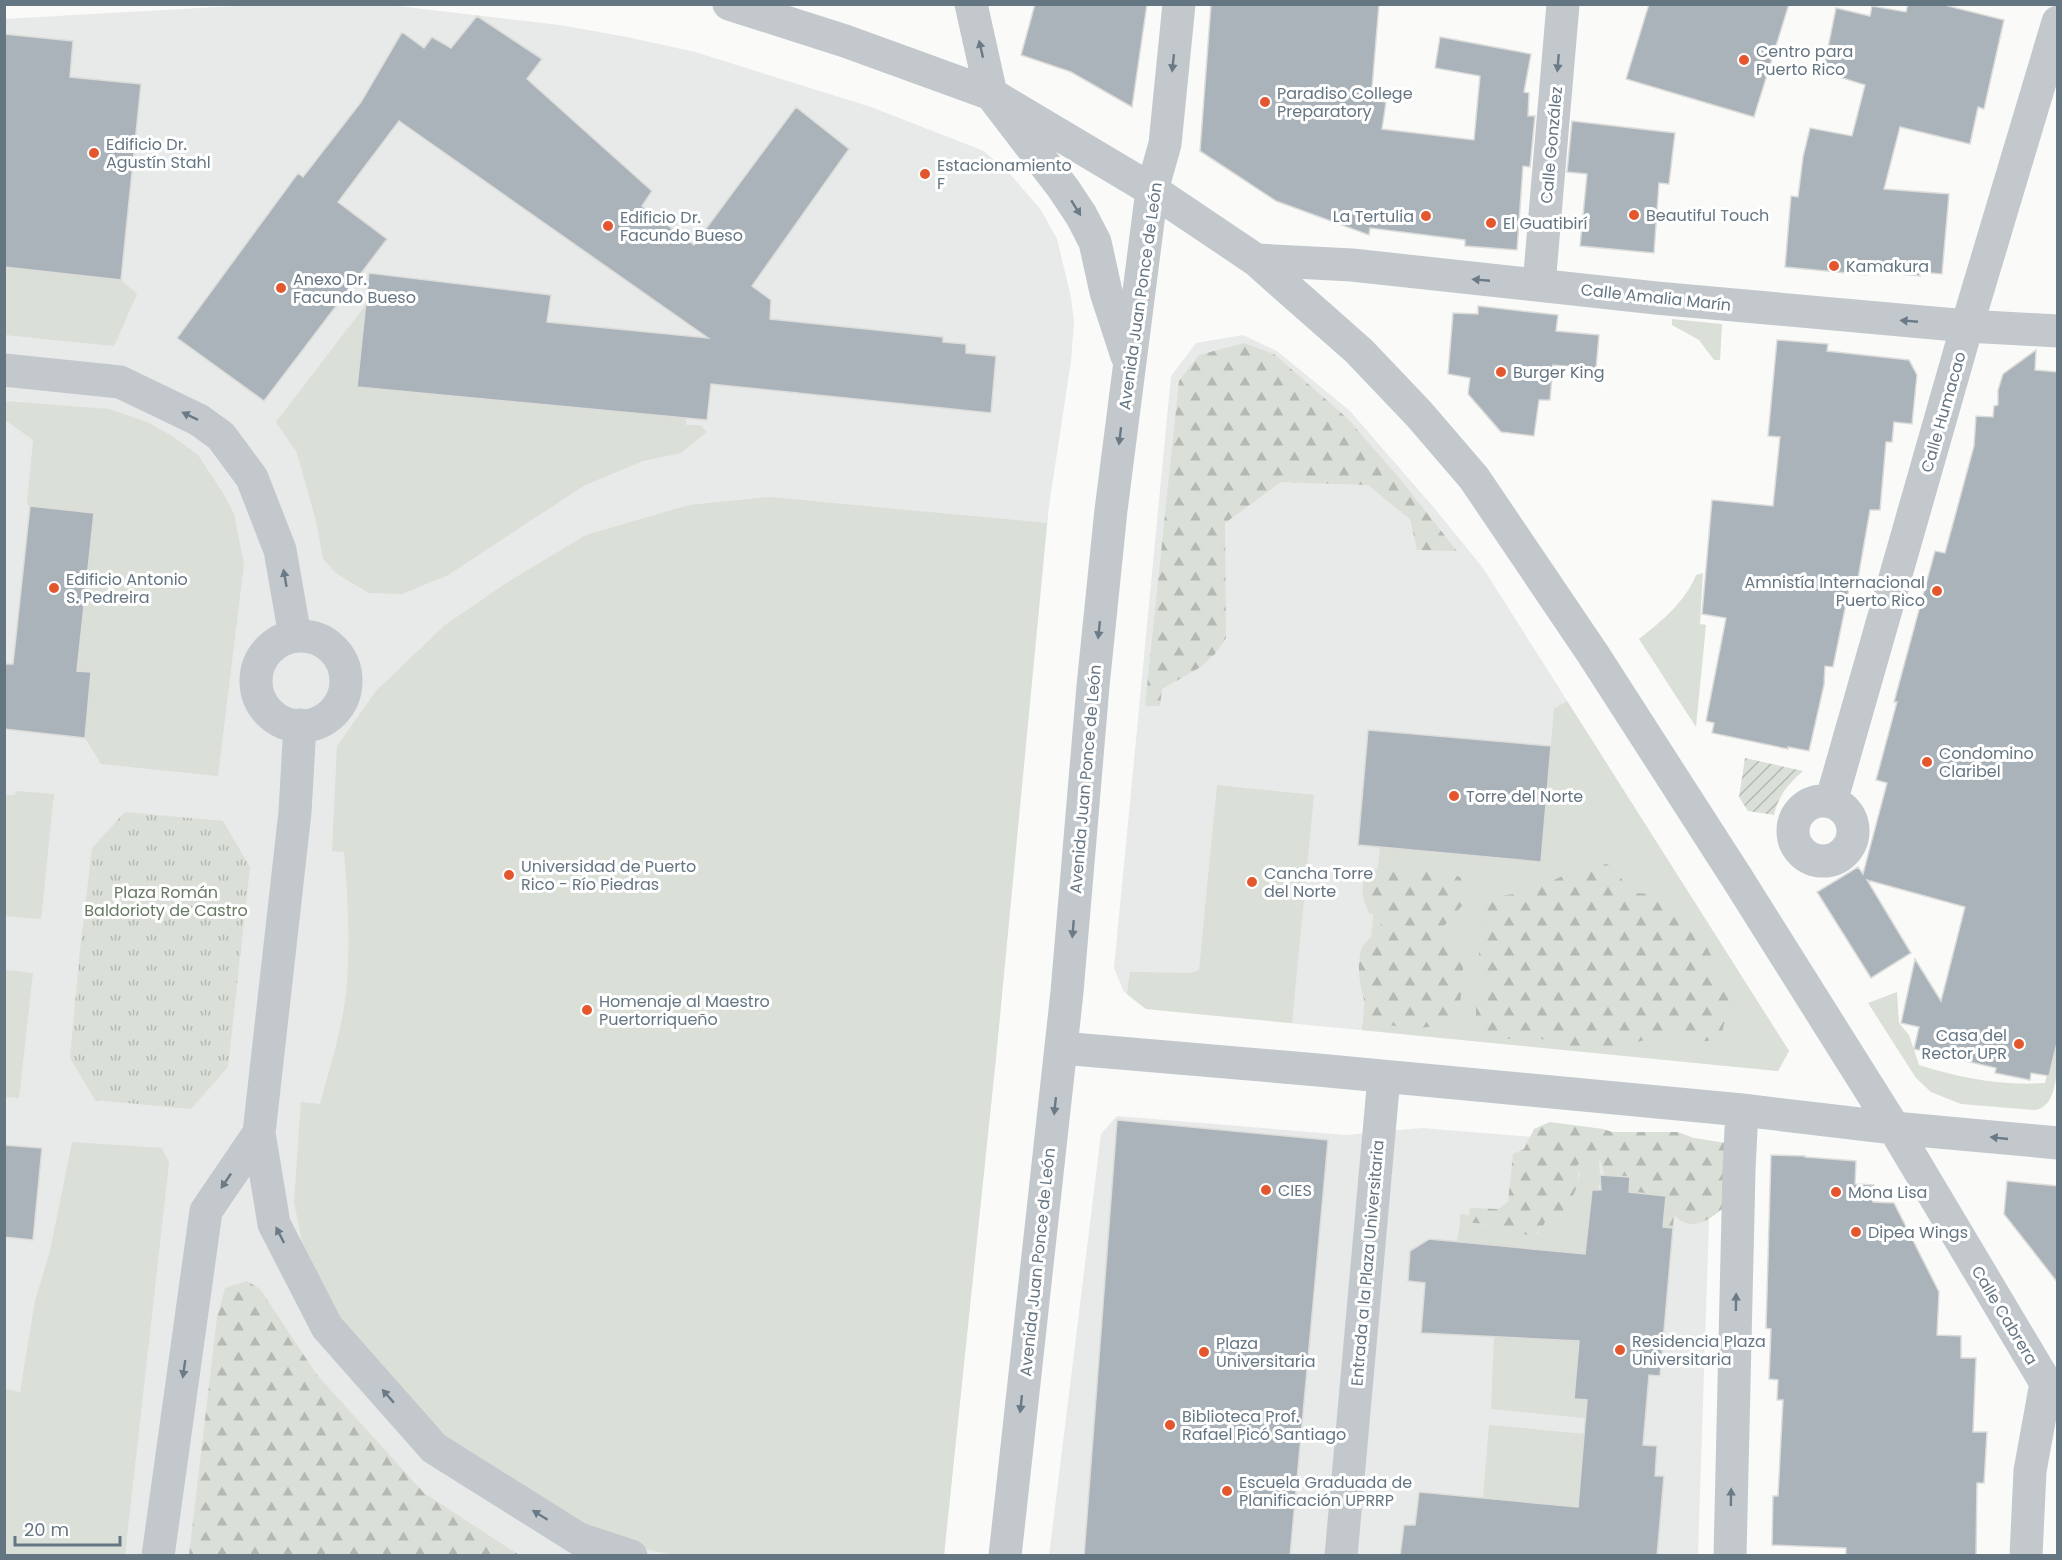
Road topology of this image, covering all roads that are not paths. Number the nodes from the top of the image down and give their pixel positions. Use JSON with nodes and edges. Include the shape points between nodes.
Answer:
{"nodes":[{"id":1,"x":729,"y":4,"type":"edge"},
{"id":2,"x":971,"y":4,"type":"edge"},
{"id":3,"x":1179,"y":4,"type":"edge"},
{"id":4,"x":1563,"y":4,"type":"edge"},
{"id":5,"x":2058,"y":22,"type":"edge"},
{"id":6,"x":992,"y":94,"type":"junction"},
{"id":7,"x":1152,"y":190,"type":"junction"},
{"id":8,"x":1256,"y":260,"type":"junction"},
{"id":9,"x":1539,"y":285,"type":"junction"},
{"id":10,"x":1967,"y":326,"type":"junction"},
{"id":11,"x":2058,"y":331,"type":"edge"},
{"id":12,"x":1130,"y":364,"type":"junction"},
{"id":13,"x":4,"y":370,"type":"edge"},
{"id":14,"x":295,"y":636,"type":"junction"},
{"id":15,"x":300,"y":725,"type":"junction"},
{"id":16,"x":1831,"y":802,"type":"dead end"},
{"id":17,"x":1061,"y":1048,"type":"junction"},
{"id":18,"x":1384,"y":1077,"type":"junction"},
{"id":19,"x":1742,"y":1110,"type":"junction"},
{"id":20,"x":1894,"y":1128,"type":"junction"},
{"id":21,"x":259,"y":1133,"type":"junction"},
{"id":22,"x":2058,"y":1143,"type":"edge"},
{"id":23,"x":2052,"y":1391,"type":"edge"},
{"id":24,"x":575,"y":1547,"type":"edge"},
{"id":25,"x":158,"y":1556,"type":"edge"},
{"id":26,"x":631,"y":1556,"type":"edge"},
{"id":27,"x":1005,"y":1556,"type":"edge"},
{"id":28,"x":1341,"y":1556,"type":"edge"},
{"id":29,"x":1730,"y":1556,"type":"edge"},
{"id":30,"x":2026,"y":1556,"type":"edge"}],
"edges":[{"from":1,"to":6,"type":"street","name":"Calle Cabrera"},
{"from":6,"to":2,"type":"street","one_way":true},
{"from":3,"to":7,"type":"street","name":"Avenida Juan Ponce de León","one_way":true,"via":[[1166,144]]},
{"from":4,"to":9,"type":"street","name":"Calle González","one_way":true},
{"from":5,"to":10,"type":"street","name":"Calle Humacao"},
{"from":6,"to":7,"type":"street","name":"Calle Cabrera"},
{"from":6,"to":12,"type":"street","one_way":true,"via":[[1064,188],[1086,224],[1095,242],[1106,292]]},
{"from":7,"to":8,"type":"street","name":"Calle Cabrera"},
{"from":7,"to":12,"type":"street","name":"Avenida Juan Ponce de León"},
{"from":9,"to":8,"type":"street","name":"Calle Amalia Marín","one_way":true,"via":[[1352,265]]},
{"from":8,"to":20,"type":"street","name":"Calle Cabrera","via":[[1359,351],[1474,478],[1593,654]]},
{"from":10,"to":9,"type":"street","name":"Calle Amalia Marín","one_way":true},
{"from":10,"to":11,"type":"street","name":"Calle Amalia Marín"},
{"from":10,"to":16,"type":"street","name":"Calle Humacao"},
{"from":12,"to":17,"type":"street","name":"Avenida Juan Ponce de León","one_way":true,"via":[[1093,686]]},
{"from":14,"to":13,"type":"street","one_way":true,"via":[[280,550],[252,478],[221,436],[199,420],[120,382]]},
{"from":14,"to":15,"type":"street","via":[[278,642],[264,654],[257,670],[256,688],[262,704],[274,717]]},
{"from":14,"to":15,"type":"street","via":[[312,637],[328,645],[341,657],[347,674],[346,692],[338,708],[325,720]]},
{"from":15,"to":21,"type":"street","via":[[295,812]]},
{"from":17,"to":18,"type":"street"},
{"from":17,"to":27,"type":"street","name":"Avenida Juan Ponce de León","one_way":true},
{"from":18,"to":19,"type":"street"},
{"from":18,"to":28,"type":"street","name":"Entrada a la Plaza Universitaria"},
{"from":19,"to":20,"type":"street"},
{"from":29,"to":19,"type":"street","one_way":true},
{"from":22,"to":20,"type":"street","one_way":true},
{"from":20,"to":23,"type":"street","name":"Calle Cabrera"},
{"from":24,"to":21,"type":"street","one_way":true,"via":[[434,1448],[327,1327],[274,1224]]},
{"from":21,"to":25,"type":"street","one_way":true,"via":[[206,1211]]},
{"from":23,"to":30,"type":"street","name":"Calle Cabrera","via":[[2030,1472]]},
{"from":24,"to":26,"type":"street"}]}
